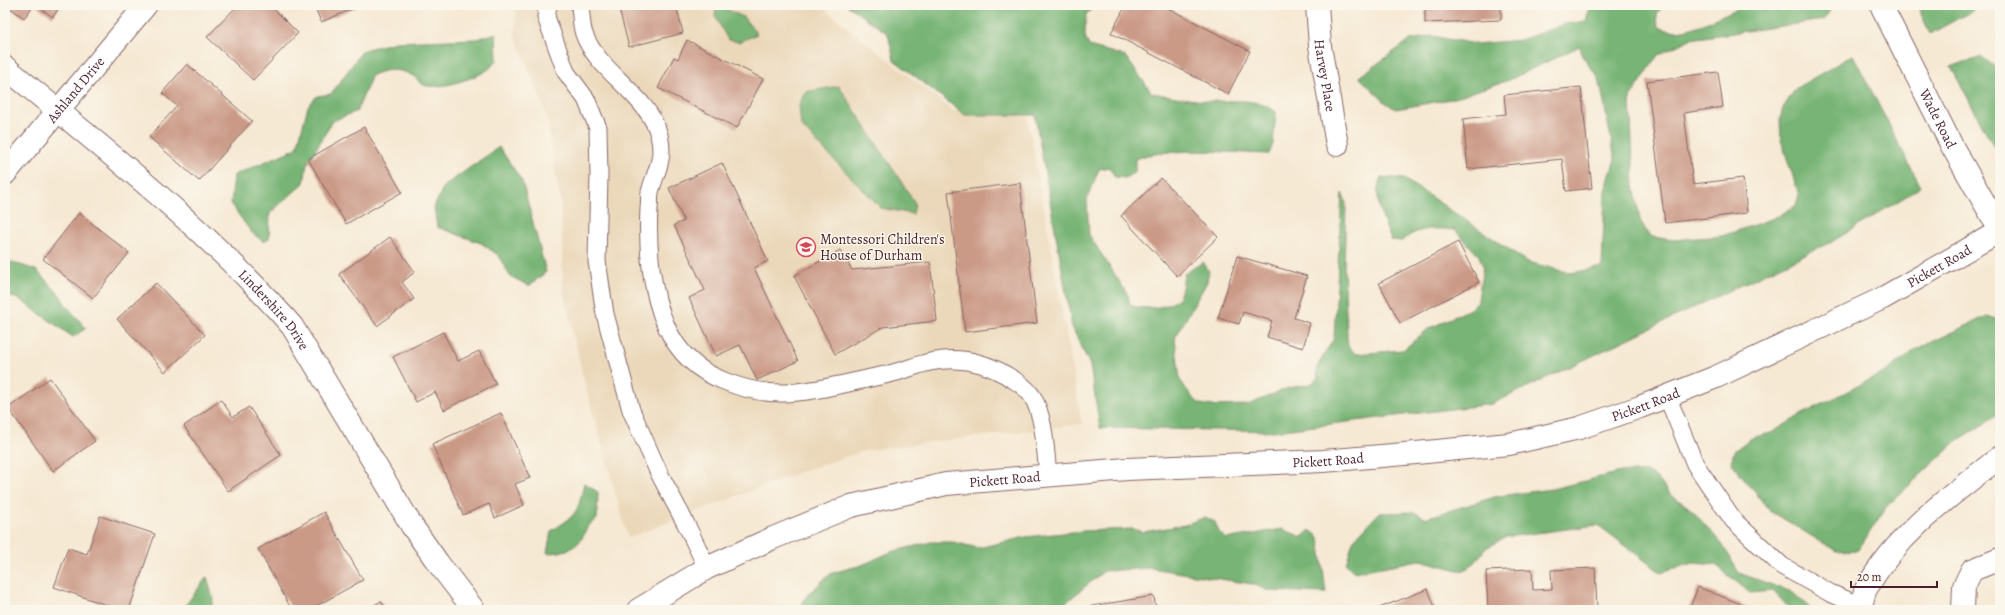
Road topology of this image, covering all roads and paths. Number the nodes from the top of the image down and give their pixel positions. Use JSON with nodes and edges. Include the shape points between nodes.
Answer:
{"nodes":[{"id":1,"x":146,"y":5,"type":"edge"},
{"id":2,"x":548,"y":5,"type":"edge"},
{"id":3,"x":580,"y":5,"type":"edge"},
{"id":4,"x":1318,"y":5,"type":"edge"},
{"id":5,"x":1881,"y":5,"type":"edge"},
{"id":6,"x":5,"y":67,"type":"edge"},
{"id":7,"x":58,"y":111,"type":"junction"},
{"id":8,"x":1338,"y":145,"type":"dead end"},
{"id":9,"x":5,"y":174,"type":"edge"},
{"id":10,"x":2000,"y":231,"type":"edge"},
{"id":11,"x":1667,"y":396,"type":"junction"},
{"id":12,"x":2000,"y":457,"type":"edge"},
{"id":13,"x":1048,"y":474,"type":"junction"},
{"id":14,"x":2000,"y":559,"type":"edge"},
{"id":15,"x":707,"y":568,"type":"junction"},
{"id":16,"x":1860,"y":608,"type":"edge"},
{"id":17,"x":474,"y":610,"type":"edge"},
{"id":18,"x":638,"y":610,"type":"edge"},
{"id":19,"x":1963,"y":610,"type":"edge"}],
"edges":[{"from":1,"to":7,"type":"street","name":"Ashland Drive"},
{"from":2,"to":15,"type":"lane","via":[[546,18],[566,72],[586,99],[598,128],[597,261],[605,314],[631,410]]},
{"from":3,"to":13,"type":"lane","via":[[584,34],[592,50],[628,88],[651,118],[658,132],[662,151],[660,165],[650,192],[648,222],[654,279],[668,330],[685,356],[709,375],[742,388],[767,393],[808,391],[880,376],[930,362],[975,360],[996,368],[1023,385],[1032,397],[1040,414]]},
{"from":4,"to":8,"type":"street","name":"Harvey Place","via":[[1320,46]]},
{"from":5,"to":10,"type":"street","name":"Wade Road","via":[[1954,148]]},
{"from":6,"to":7,"type":"street","name":"Lindershire Drive"},
{"from":7,"to":9,"type":"street","name":"Ashland Drive"},
{"from":7,"to":17,"type":"street","name":"Lindershire Drive","via":[[184,216],[277,308],[292,326],[412,526]]},
{"from":10,"to":11,"type":"street","name":"Pickett Road","via":[[1883,298],[1716,377]]},
{"from":11,"to":13,"type":"street","name":"Pickett Road","via":[[1579,428],[1510,444],[1323,461]]},
{"from":11,"to":16,"type":"lane","via":[[1695,464],[1733,520],[1782,566]]},
{"from":12,"to":16,"type":"street","via":[[1928,513],[1897,546],[1865,590]]},
{"from":13,"to":15,"type":"street","name":"Pickett Road","via":[[946,484],[851,506]]},
{"from":14,"to":19,"type":"street","via":[[1972,570],[1964,586]]},
{"from":15,"to":18,"type":"street","name":"Pickett Road"}]}
